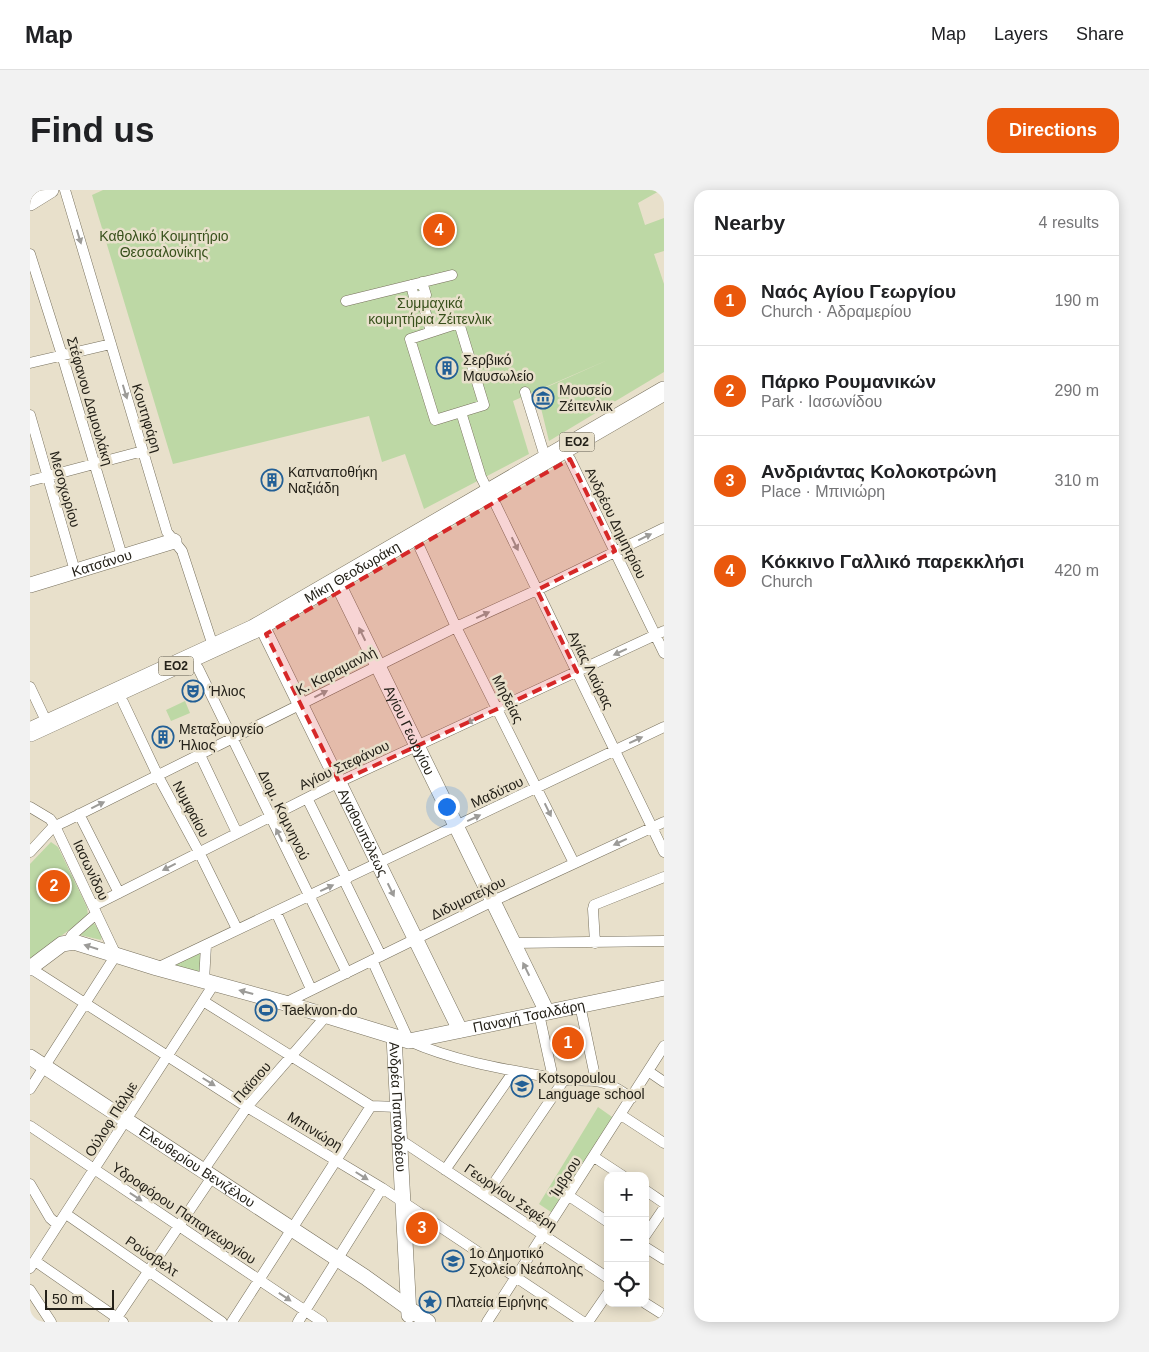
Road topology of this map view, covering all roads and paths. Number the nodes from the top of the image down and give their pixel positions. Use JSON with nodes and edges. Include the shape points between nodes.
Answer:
{"nodes":[{"id":1,"x":51,"y":190,"type":"edge"},
{"id":2,"x":65,"y":190,"type":"edge"},
{"id":3,"x":30,"y":204,"type":"edge"},
{"id":4,"x":30,"y":254,"type":"edge"},
{"id":5,"x":452,"y":275,"type":"dead end"},
{"id":6,"x":422,"y":282,"type":"junction"},
{"id":7,"x":411,"y":285,"type":"junction"},
{"id":8,"x":421,"y":296,"type":"junction"},
{"id":9,"x":346,"y":301,"type":"dead end"},
{"id":10,"x":431,"y":332,"type":"junction"},
{"id":11,"x":111,"y":344,"type":"junction"},
{"id":12,"x":62,"y":355,"type":"junction"},
{"id":13,"x":30,"y":364,"type":"edge"},
{"id":14,"x":664,"y":391,"type":"edge"},
{"id":15,"x":525,"y":392,"type":"dead end"},
{"id":16,"x":664,"y":403,"type":"edge"},
{"id":17,"x":461,"y":412,"type":"junction"},
{"id":18,"x":30,"y":415,"type":"edge"},
{"id":19,"x":143,"y":451,"type":"junction"},
{"id":20,"x":570,"y":459,"type":"junction"},
{"id":21,"x":546,"y":460,"type":"junction"},
{"id":22,"x":94,"y":464,"type":"junction"},
{"id":23,"x":47,"y":477,"type":"junction"},
{"id":24,"x":30,"y":481,"type":"edge"},
{"id":25,"x":492,"y":497,"type":"junction"},
{"id":26,"x":664,"y":528,"type":"edge"},
{"id":27,"x":174,"y":541,"type":"junction"},
{"id":28,"x":419,"y":546,"type":"junction"},
{"id":29,"x":615,"y":551,"type":"junction"},
{"id":30,"x":122,"y":556,"type":"junction"},
{"id":31,"x":75,"y":571,"type":"junction"},
{"id":32,"x":30,"y":584,"type":"edge"},
{"id":33,"x":339,"y":586,"type":"junction"},
{"id":34,"x":537,"y":590,"type":"junction"},
{"id":35,"x":456,"y":627,"type":"junction"},
{"id":36,"x":660,"y":633,"type":"edge"},
{"id":37,"x":266,"y":634,"type":"junction"},
{"id":38,"x":214,"y":649,"type":"junction"},
{"id":39,"x":664,"y":653,"type":"edge"},
{"id":40,"x":378,"y":666,"type":"junction"},
{"id":41,"x":198,"y":668,"type":"junction"},
{"id":42,"x":577,"y":672,"type":"junction"},
{"id":43,"x":30,"y":686,"type":"edge"},
{"id":44,"x":123,"y":702,"type":"junction"},
{"id":45,"x":300,"y":704,"type":"junction"},
{"id":46,"x":497,"y":709,"type":"junction"},
{"id":47,"x":48,"y":725,"type":"junction"},
{"id":48,"x":664,"y":727,"type":"edge"},
{"id":49,"x":30,"y":732,"type":"edge"},
{"id":50,"x":232,"y":740,"type":"junction"},
{"id":51,"x":30,"y":743,"type":"edge"},
{"id":52,"x":417,"y":746,"type":"junction"},
{"id":53,"x":614,"y":750,"type":"junction"},
{"id":54,"x":200,"y":755,"type":"junction"},
{"id":55,"x":158,"y":776,"type":"junction"},
{"id":56,"x":339,"y":782,"type":"junction"},
{"id":57,"x":537,"y":788,"type":"junction"},
{"id":58,"x":307,"y":798,"type":"junction"},
{"id":59,"x":30,"y":807,"type":"edge"},
{"id":60,"x":79,"y":814,"type":"junction"},
{"id":61,"x":270,"y":816,"type":"junction"},
{"id":62,"x":664,"y":822,"type":"edge"},
{"id":63,"x":55,"y":826,"type":"junction"},
{"id":64,"x":456,"y":826,"type":"junction"},
{"id":65,"x":652,"y":827,"type":"junction"},
{"id":66,"x":237,"y":833,"type":"junction"},
{"id":67,"x":30,"y":852,"type":"edge"},
{"id":68,"x":199,"y":852,"type":"junction"},
{"id":69,"x":664,"y":852,"type":"edge"},
{"id":70,"x":574,"y":863,"type":"junction"},
{"id":71,"x":378,"y":864,"type":"junction"},
{"id":72,"x":664,"y":877,"type":"edge"},
{"id":73,"x":345,"y":879,"type":"junction"},
{"id":74,"x":119,"y":893,"type":"junction"},
{"id":75,"x":309,"y":896,"type":"junction"},
{"id":76,"x":493,"y":901,"type":"junction"},
{"id":77,"x":95,"y":910,"type":"junction"},
{"id":78,"x":276,"y":912,"type":"junction"},
{"id":79,"x":237,"y":929,"type":"junction"},
{"id":80,"x":416,"y":939,"type":"junction"},
{"id":81,"x":664,"y":941,"type":"edge"},
{"id":82,"x":68,"y":942,"type":"junction"},
{"id":83,"x":513,"y":943,"type":"junction"},
{"id":84,"x":595,"y":943,"type":"junction"},
{"id":85,"x":206,"y":945,"type":"junction"},
{"id":86,"x":116,"y":955,"type":"junction"},
{"id":87,"x":377,"y":958,"type":"junction"},
{"id":88,"x":30,"y":968,"type":"edge"},
{"id":89,"x":156,"y":968,"type":"junction"},
{"id":90,"x":347,"y":973,"type":"junction"},
{"id":91,"x":209,"y":982,"type":"junction"},
{"id":92,"x":664,"y":988,"type":"edge"},
{"id":93,"x":311,"y":990,"type":"junction"},
{"id":94,"x":203,"y":1002,"type":"junction"},
{"id":95,"x":285,"y":1002,"type":"junction"},
{"id":96,"x":85,"y":1004,"type":"junction"},
{"id":97,"x":580,"y":1005,"type":"junction"},
{"id":98,"x":543,"y":1013,"type":"junction"},
{"id":99,"x":327,"y":1016,"type":"junction"},
{"id":100,"x":460,"y":1030,"type":"junction"},
{"id":101,"x":394,"y":1037,"type":"junction"},
{"id":102,"x":409,"y":1041,"type":"junction"},
{"id":103,"x":664,"y":1046,"type":"edge"},
{"id":104,"x":167,"y":1056,"type":"junction"},
{"id":105,"x":30,"y":1057,"type":"edge"},
{"id":106,"x":292,"y":1057,"type":"junction"},
{"id":107,"x":44,"y":1066,"type":"junction"},
{"id":108,"x":514,"y":1071,"type":"junction"},
{"id":109,"x":648,"y":1071,"type":"junction"},
{"id":110,"x":553,"y":1078,"type":"junction"},
{"id":111,"x":564,"y":1080,"type":"junction"},
{"id":112,"x":596,"y":1081,"type":"junction"},
{"id":113,"x":664,"y":1082,"type":"edge"},
{"id":114,"x":30,"y":1089,"type":"edge"},
{"id":115,"x":632,"y":1098,"type":"junction"},
{"id":116,"x":371,"y":1106,"type":"junction"},
{"id":117,"x":248,"y":1107,"type":"junction"},
{"id":118,"x":398,"y":1107,"type":"junction"},
{"id":119,"x":621,"y":1115,"type":"junction"},
{"id":120,"x":126,"y":1120,"type":"junction"},
{"id":121,"x":30,"y":1126,"type":"edge"},
{"id":122,"x":399,"y":1139,"type":"junction"},
{"id":123,"x":664,"y":1143,"type":"edge"},
{"id":124,"x":594,"y":1157,"type":"junction"},
{"id":125,"x":336,"y":1160,"type":"junction"},
{"id":126,"x":95,"y":1170,"type":"junction"},
{"id":127,"x":445,"y":1170,"type":"junction"},
{"id":128,"x":617,"y":1172,"type":"edge"},
{"id":129,"x":208,"y":1174,"type":"junction"},
{"id":130,"x":30,"y":1184,"type":"edge"},
{"id":131,"x":382,"y":1188,"type":"junction"},
{"id":132,"x":649,"y":1193,"type":"edge"},
{"id":133,"x":485,"y":1196,"type":"junction"},
{"id":134,"x":568,"y":1196,"type":"junction"},
{"id":135,"x":403,"y":1203,"type":"junction"},
{"id":136,"x":664,"y":1203,"type":"edge"},
{"id":137,"x":664,"y":1208,"type":"edge"},
{"id":138,"x":66,"y":1214,"type":"junction"},
{"id":139,"x":604,"y":1219,"type":"edge"},
{"id":140,"x":58,"y":1225,"type":"junction"},
{"id":141,"x":179,"y":1226,"type":"junction"},
{"id":142,"x":292,"y":1230,"type":"junction"},
{"id":143,"x":649,"y":1230,"type":"edge"},
{"id":144,"x":544,"y":1235,"type":"junction"},
{"id":145,"x":649,"y":1250,"type":"edge"},
{"id":146,"x":664,"y":1259,"type":"edge"},
{"id":147,"x":338,"y":1260,"type":"junction"},
{"id":148,"x":32,"y":1264,"type":"edge"},
{"id":149,"x":149,"y":1270,"type":"junction"},
{"id":150,"x":604,"y":1275,"type":"edge"},
{"id":151,"x":517,"y":1278,"type":"junction"},
{"id":152,"x":259,"y":1280,"type":"junction"},
{"id":153,"x":30,"y":1290,"type":"edge"},
{"id":154,"x":604,"y":1299,"type":"edge"},
{"id":155,"x":649,"y":1306,"type":"edge"},
{"id":156,"x":409,"y":1310,"type":"edge"},
{"id":157,"x":306,"y":1311,"type":"junction"},
{"id":158,"x":664,"y":1315,"type":"edge"},
{"id":159,"x":118,"y":1321,"type":"edge"},
{"id":160,"x":51,"y":1322,"type":"edge"},
{"id":161,"x":222,"y":1322,"type":"edge"},
{"id":162,"x":232,"y":1322,"type":"edge"},
{"id":163,"x":298,"y":1322,"type":"edge"},
{"id":164,"x":322,"y":1322,"type":"edge"},
{"id":165,"x":428,"y":1322,"type":"edge"},
{"id":166,"x":488,"y":1322,"type":"edge"},
{"id":167,"x":584,"y":1322,"type":"edge"},
{"id":168,"x":588,"y":1322,"type":"edge"}],
"edges":[{"from":1,"to":3,"type":"street"},
{"from":2,"to":11,"type":"street","name":"Κουτηφάρη","one_way":true},
{"from":4,"to":12,"type":"street","name":"Στέφανου Δαμουλάκη"},
{"from":5,"to":6,"type":"street"},
{"from":6,"to":7,"type":"street"},
{"from":6,"to":8,"type":"street","via":[[426,294]]},
{"from":7,"to":8,"type":"street","via":[[414,298]]},
{"from":7,"to":9,"type":"street"},
{"from":8,"to":10,"type":"street"},
{"from":10,"to":17,"type":"street","via":[[410,338],[435,420]]},
{"from":10,"to":17,"type":"street","via":[[459,323],[484,405]]},
{"from":11,"to":12,"type":"street"},
{"from":11,"to":19,"type":"street","name":"Κουτηφάρη","one_way":true},
{"from":12,"to":13,"type":"street"},
{"from":12,"to":22,"type":"street","name":"Στέφανου Δαμουλάκη"},
{"from":14,"to":21,"type":"highway","name":"Μίκη Θεοδωράκη","number":"ΕΟ2"},
{"from":15,"to":21,"type":"street"},
{"from":16,"to":20,"type":"highway","name":"Μίκη Θεοδωράκη","number":"ΕΟ2"},
{"from":17,"to":25,"type":"street","name":"Αγίας Λαύρας","via":[[481,477]]},
{"from":18,"to":23,"type":"street","name":"Μεσοχωρίου"},
{"from":19,"to":22,"type":"street"},
{"from":19,"to":27,"type":"street","name":"Κουτηφάρη","via":[[167,532]]},
{"from":20,"to":25,"type":"highway","name":"Μίκη Θεοδωράκη","number":"ΕΟ2"},
{"from":20,"to":29,"type":"street","name":"Ανδρέου Δημητρίου"},
{"from":21,"to":25,"type":"highway","name":"Μίκη Θεοδωράκη","number":"ΕΟ2"},
{"from":22,"to":23,"type":"street"},
{"from":22,"to":30,"type":"street","name":"Στέφανου Δαμουλάκη"},
{"from":23,"to":24,"type":"street"},
{"from":23,"to":31,"type":"street","name":"Μεσοχωρίου"},
{"from":25,"to":28,"type":"highway","name":"Μίκη Θεοδωράκη","number":"ΕΟ2"},
{"from":25,"to":33,"type":"highway","name":"Μίκη Θεοδωράκη","number":"ΕΟ2"},
{"from":25,"to":34,"type":"street","name":"Αγίας Λαύρας","one_way":true},
{"from":29,"to":26,"type":"street","name":"Κ. Καραμανλή","one_way":true},
{"from":27,"to":30,"type":"street","name":"Κατσάνου"},
{"from":27,"to":38,"type":"street","name":"Κουτηφάρη","via":[[182,550]]},
{"from":28,"to":33,"type":"highway","name":"Μίκη Θεοδωράκη","number":"ΕΟ2"},
{"from":28,"to":35,"type":"street","name":"Μηδείας"},
{"from":29,"to":34,"type":"street","name":"Κ. Καραμανλή"},
{"from":29,"to":36,"type":"street","name":"Ανδρέου Δημητρίου"},
{"from":30,"to":31,"type":"street","name":"Κατσάνου"},
{"from":31,"to":32,"type":"street","name":"Κατσάνου"},
{"from":33,"to":37,"type":"highway","name":"Μίκη Θεοδωράκη","number":"ΕΟ2"},
{"from":33,"to":38,"type":"highway","name":"Μίκη Θεοδωράκη","number":"ΕΟ2"},
{"from":40,"to":33,"type":"street","name":"Αγίου Γεωργίου","one_way":true},
{"from":35,"to":34,"type":"street","name":"Κ. Καραμανλή","one_way":true},
{"from":34,"to":42,"type":"street","name":"Αγίας Λαύρας"},
{"from":35,"to":40,"type":"street","name":"Κ. Καραμανλή"},
{"from":35,"to":46,"type":"street","name":"Μηδείας"},
{"from":36,"to":39,"type":"street","name":"Ανδρέου Δημητρίου"},
{"from":36,"to":42,"type":"street","name":"Αγίου Στεφάνου","one_way":true},
{"from":37,"to":41,"type":"highway","name":"Μίκη Θεοδωράκη","number":"ΕΟ2"},
{"from":37,"to":45,"type":"street","name":"Αγαθουπόλεως"},
{"from":38,"to":47,"type":"highway","name":"Μίκη Θεοδωράκη","number":"ΕΟ2"},
{"from":45,"to":40,"type":"street","name":"Κ. Καραμανλή","one_way":true},
{"from":40,"to":52,"type":"street","name":"Αγίου Γεωργίου"},
{"from":41,"to":44,"type":"highway","name":"Μίκη Θεοδωράκη","number":"ΕΟ2"},
{"from":41,"to":50,"type":"street","name":"Διομ. Κομνηνού"},
{"from":42,"to":46,"type":"street","name":"Αγίου Στεφάνου"},
{"from":42,"to":53,"type":"street","name":"Αγίας Λαύρας"},
{"from":43,"to":47,"type":"street"},
{"from":44,"to":51,"type":"highway","name":"Μίκη Θεοδωράκη","number":"ΕΟ2"},
{"from":44,"to":55,"type":"street","name":"Νυμφαίου"},
{"from":45,"to":50,"type":"street","name":"Κ. Καραμανλή"},
{"from":45,"to":56,"type":"street","name":"Αγαθουπόλεως"},
{"from":46,"to":52,"type":"street","name":"Αγίου Στεφάνου","one_way":true},
{"from":46,"to":57,"type":"street","name":"Μηδείας"},
{"from":47,"to":49,"type":"highway","name":"Μίκη Θεοδωράκη","number":"ΕΟ2"},
{"from":53,"to":48,"type":"street","name":"Μαδύτου","one_way":true},
{"from":50,"to":54,"type":"street","name":"Κ. Καραμανλή"},
{"from":50,"to":61,"type":"street","name":"Διομ. Κομνηνού"},
{"from":52,"to":56,"type":"street","name":"Αγίου Στεφάνου"},
{"from":52,"to":64,"type":"street","name":"Αγίου Γεωργίου"},
{"from":53,"to":57,"type":"street","name":"Μαδύτου"},
{"from":53,"to":65,"type":"street","name":"Αγίας Λαύρας"},
{"from":54,"to":55,"type":"street","name":"Κ. Καραμανλή"},
{"from":54,"to":66,"type":"street"},
{"from":60,"to":55,"type":"street","name":"Κ. Καραμανλή","one_way":true},
{"from":55,"to":68,"type":"street","name":"Νυμφαίου"},
{"from":56,"to":58,"type":"street","name":"Αγίου Στεφάνου"},
{"from":56,"to":71,"type":"street","name":"Αγαθουπόλεως"},
{"from":64,"to":57,"type":"street","name":"Μαδύτου","one_way":true},
{"from":57,"to":70,"type":"street","name":"Μηδείας","one_way":true},
{"from":58,"to":61,"type":"street","name":"Αγίου Στεφάνου"},
{"from":58,"to":73,"type":"street"},
{"from":59,"to":63,"type":"street","name":"Ιασωνίδου","via":[[50,819]]},
{"from":60,"to":63,"type":"street","name":"Κ. Καραμανλή"},
{"from":60,"to":74,"type":"street"},
{"from":61,"to":66,"type":"street","name":"Αγίου Στεφάνου"},
{"from":75,"to":61,"type":"street","name":"Διομ. Κομνηνού","one_way":true},
{"from":62,"to":65,"type":"street","name":"Διδυμοτείχου"},
{"from":63,"to":67,"type":"street","name":"Κ. Καραμανλή"},
{"from":63,"to":77,"type":"street","name":"Ιασωνίδου"},
{"from":64,"to":71,"type":"street","name":"Μαδύτου"},
{"from":64,"to":76,"type":"street","name":"Αγίου Γεωργίου"},
{"from":65,"to":69,"type":"street","name":"Αγίας Λαύρας"},
{"from":65,"to":70,"type":"street","name":"Διδυμοτείχου","one_way":true},
{"from":66,"to":68,"type":"street","name":"Αγίου Στεφάνου"},
{"from":68,"to":74,"type":"street","name":"Αγίου Στεφάνου","one_way":true},
{"from":68,"to":79,"type":"street","name":"Νυμφαίου"},
{"from":70,"to":76,"type":"street","name":"Διδυμοτείχου"},
{"from":71,"to":73,"type":"street","name":"Μαδύτου"},
{"from":71,"to":80,"type":"street","name":"Αγαθουπόλεως","one_way":true},
{"from":72,"to":84,"type":"street","via":[[594,905]]},
{"from":75,"to":73,"type":"street","name":"Μαδύτου","one_way":true},
{"from":73,"to":87,"type":"street"},
{"from":74,"to":77,"type":"street","name":"Αγίου Στεφάνου"},
{"from":75,"to":78,"type":"street","name":"Μαδύτου"},
{"from":75,"to":90,"type":"street","name":"Διομ. Κομνηνού"},
{"from":76,"to":80,"type":"street","name":"Διδυμοτείχου"},
{"from":76,"to":83,"type":"street","name":"Αγίου Γεωργίου"},
{"from":77,"to":82,"type":"street","name":"Αγίου Στεφάνου"},
{"from":77,"to":86,"type":"street","name":"Ιασωνίδου"},
{"from":78,"to":79,"type":"street","name":"Μαδύτου"},
{"from":78,"to":93,"type":"street"},
{"from":79,"to":85,"type":"street","name":"Μαδύτου"},
{"from":80,"to":87,"type":"street","name":"Διδυμοτείχου"},
{"from":80,"to":100,"type":"street","name":"Αγαθουπόλεως"},
{"from":81,"to":84,"type":"street"},
{"from":86,"to":82,"type":"street","name":"Ανδρέα Παπανδρέου","one_way":true},
{"from":82,"to":88,"type":"street"},
{"from":83,"to":84,"type":"street"},
{"from":98,"to":83,"type":"street","name":"Αγίου Γεωργίου","one_way":true},
{"from":85,"to":89,"type":"street","name":"Μαδύτου"},
{"from":85,"to":91,"type":"street"},
{"from":86,"to":89,"type":"street","name":"Ανδρέα Παπανδρέου"},
{"from":86,"to":96,"type":"street"},
{"from":87,"to":90,"type":"street","name":"Διδυμοτείχου"},
{"from":87,"to":102,"type":"street"},
{"from":88,"to":96,"type":"street","name":"Μπινιώρη"},
{"from":89,"to":91,"type":"street","name":"Ανδρέα Παπανδρέου"},
{"from":90,"to":93,"type":"street","name":"Διδυμοτείχου"},
{"from":91,"to":94,"type":"street","name":"Ούλοφ Πάλμε"},
{"from":95,"to":91,"type":"street","name":"Ανδρέα Παπανδρέου","one_way":true},
{"from":92,"to":97,"type":"street","name":"Παναγή Τσαλδάρη"},
{"from":93,"to":95,"type":"street","name":"Διδυμοτείχου"},
{"from":94,"to":104,"type":"street","name":"Ούλοφ Πάλμε"},
{"from":94,"to":106,"type":"street"},
{"from":95,"to":99,"type":"street","name":"Ανδρέα Παπανδρέου"},
{"from":96,"to":104,"type":"street","name":"Μπινιώρη"},
{"from":96,"to":107,"type":"street"},
{"from":97,"to":98,"type":"street","name":"Παναγή Τσαλδάρη"},
{"from":97,"to":112,"type":"street"},
{"from":98,"to":100,"type":"street","name":"Παναγή Τσαλδάρη"},
{"from":98,"to":110,"type":"street"},
{"from":99,"to":101,"type":"street","name":"Ανδρέα Παπανδρέου"},
{"from":99,"to":106,"type":"street","name":"Παϊσιου"},
{"from":100,"to":102,"type":"street","name":"Παναγή Τσαλδάρη"},
{"from":101,"to":102,"type":"street","name":"Παναγή Τσαλδάρη"},
{"from":101,"to":118,"type":"street","name":"Ανδρέα Παπανδρέου"},
{"from":102,"to":108,"type":"street","via":[[428,1050]]},
{"from":103,"to":109,"type":"street","name":"Ίμβρου"},
{"from":104,"to":117,"type":"street","name":"Μπινιώρη","one_way":true},
{"from":104,"to":120,"type":"street","name":"Ούλοφ Πάλμε"},
{"from":105,"to":107,"type":"street","name":"Ελευθερίου Βενιζέλου"},
{"from":106,"to":116,"type":"street"},
{"from":106,"to":117,"type":"street","name":"Παϊσιου"},
{"from":107,"to":114,"type":"street"},
{"from":107,"to":120,"type":"street","name":"Ελευθερίου Βενιζέλου"},
{"from":108,"to":110,"type":"street"},
{"from":108,"to":127,"type":"street"},
{"from":109,"to":113,"type":"street"},
{"from":109,"to":115,"type":"street","name":"Ίμβρου"},
{"from":110,"to":111,"type":"street"},
{"from":111,"to":112,"type":"street"},
{"from":111,"to":133,"type":"street"},
{"from":112,"to":115,"type":"street","via":[[609,1084]]},
{"from":115,"to":119,"type":"street","name":"Ίμβρου"},
{"from":116,"to":118,"type":"street"},
{"from":116,"to":125,"type":"street"},
{"from":117,"to":125,"type":"street","name":"Μπινιώρη"},
{"from":117,"to":129,"type":"street","name":"Παϊσιου"},
{"from":118,"to":122,"type":"street","name":"Ανδρέα Παπανδρέου"},
{"from":119,"to":123,"type":"street"},
{"from":119,"to":124,"type":"street","name":"Ίμβρου"},
{"from":120,"to":126,"type":"street","name":"Ούλοφ Πάλμε"},
{"from":120,"to":129,"type":"street","name":"Ελευθερίου Βενιζέλου"},
{"from":121,"to":126,"type":"street","name":"Υδροφόρου Παπαγεωργίου"},
{"from":122,"to":127,"type":"street","name":"Γεωργίου Σεφέρη"},
{"from":122,"to":135,"type":"street","name":"Ανδρέα Παπανδρέου"},
{"from":124,"to":128,"type":"street"},
{"from":124,"to":134,"type":"street","name":"Ίμβρου"},
{"from":125,"to":131,"type":"street","name":"Μπινιώρη","one_way":true},
{"from":125,"to":142,"type":"street"},
{"from":126,"to":138,"type":"street","name":"Ούλοφ Πάλμε"},
{"from":126,"to":141,"type":"street","name":"Υδροφόρου Παπαγεωργίου","one_way":true},
{"from":127,"to":133,"type":"street","name":"Γεωργίου Σεφέρη"},
{"from":129,"to":141,"type":"street","name":"Παϊσιου"},
{"from":129,"to":142,"type":"street","name":"Ελευθερίου Βενιζέλου"},
{"from":130,"to":140,"type":"street","via":[[50,1218]]},
{"from":131,"to":135,"type":"street","name":"Μπινιώρη"},
{"from":131,"to":147,"type":"street"},
{"from":132,"to":136,"type":"street"},
{"from":133,"to":144,"type":"street","name":"Γεωργίου Σεφέρη"},
{"from":134,"to":139,"type":"street"},
{"from":134,"to":144,"type":"street","name":"Ίμβρου"},
{"from":135,"to":151,"type":"street","name":"Μπινιώρη"},
{"from":135,"to":156,"type":"street","name":"Ανδρέα Παπανδρέου"},
{"from":137,"to":143,"type":"street"},
{"from":138,"to":140,"type":"street","name":"Ούλοφ Πάλμε"},
{"from":138,"to":149,"type":"street","name":"Ρούσβελτ"},
{"from":140,"to":148,"type":"street","name":"Ούλοφ Πάλμε"},
{"from":141,"to":149,"type":"street","name":"Παϊσιου"},
{"from":141,"to":152,"type":"street","name":"Υδροφόρου Παπαγεωργίου"},
{"from":142,"to":147,"type":"street","name":"Ελευθερίου Βενιζέλου"},
{"from":142,"to":152,"type":"street"},
{"from":144,"to":150,"type":"street","name":"Γεωργίου Σεφέρη"},
{"from":144,"to":151,"type":"street","name":"Ίμβρου"},
{"from":145,"to":146,"type":"street"},
{"from":147,"to":156,"type":"street","name":"Ελευθερίου Βενιζέλου"},
{"from":147,"to":157,"type":"street"},
{"from":148,"to":159,"type":"street"},
{"from":149,"to":159,"type":"street","name":"Παϊσιου"},
{"from":149,"to":161,"type":"street","name":"Ρούσβελτ"},
{"from":151,"to":166,"type":"street","name":"Ίμβρου"},
{"from":151,"to":167,"type":"street","name":"Μπινιώρη"},
{"from":152,"to":157,"type":"street","name":"Υδροφόρου Παπαγεωργίου","one_way":true},
{"from":152,"to":162,"type":"street"},
{"from":153,"to":160,"type":"street"},
{"from":154,"to":168,"type":"street"},
{"from":155,"to":158,"type":"street"},
{"from":156,"to":165,"type":"street","name":"Ελευθερίου Βενιζέλου"},
{"from":157,"to":163,"type":"street"},
{"from":157,"to":164,"type":"street","name":"Υδροφόρου Παπαγεωργίου"}]}
